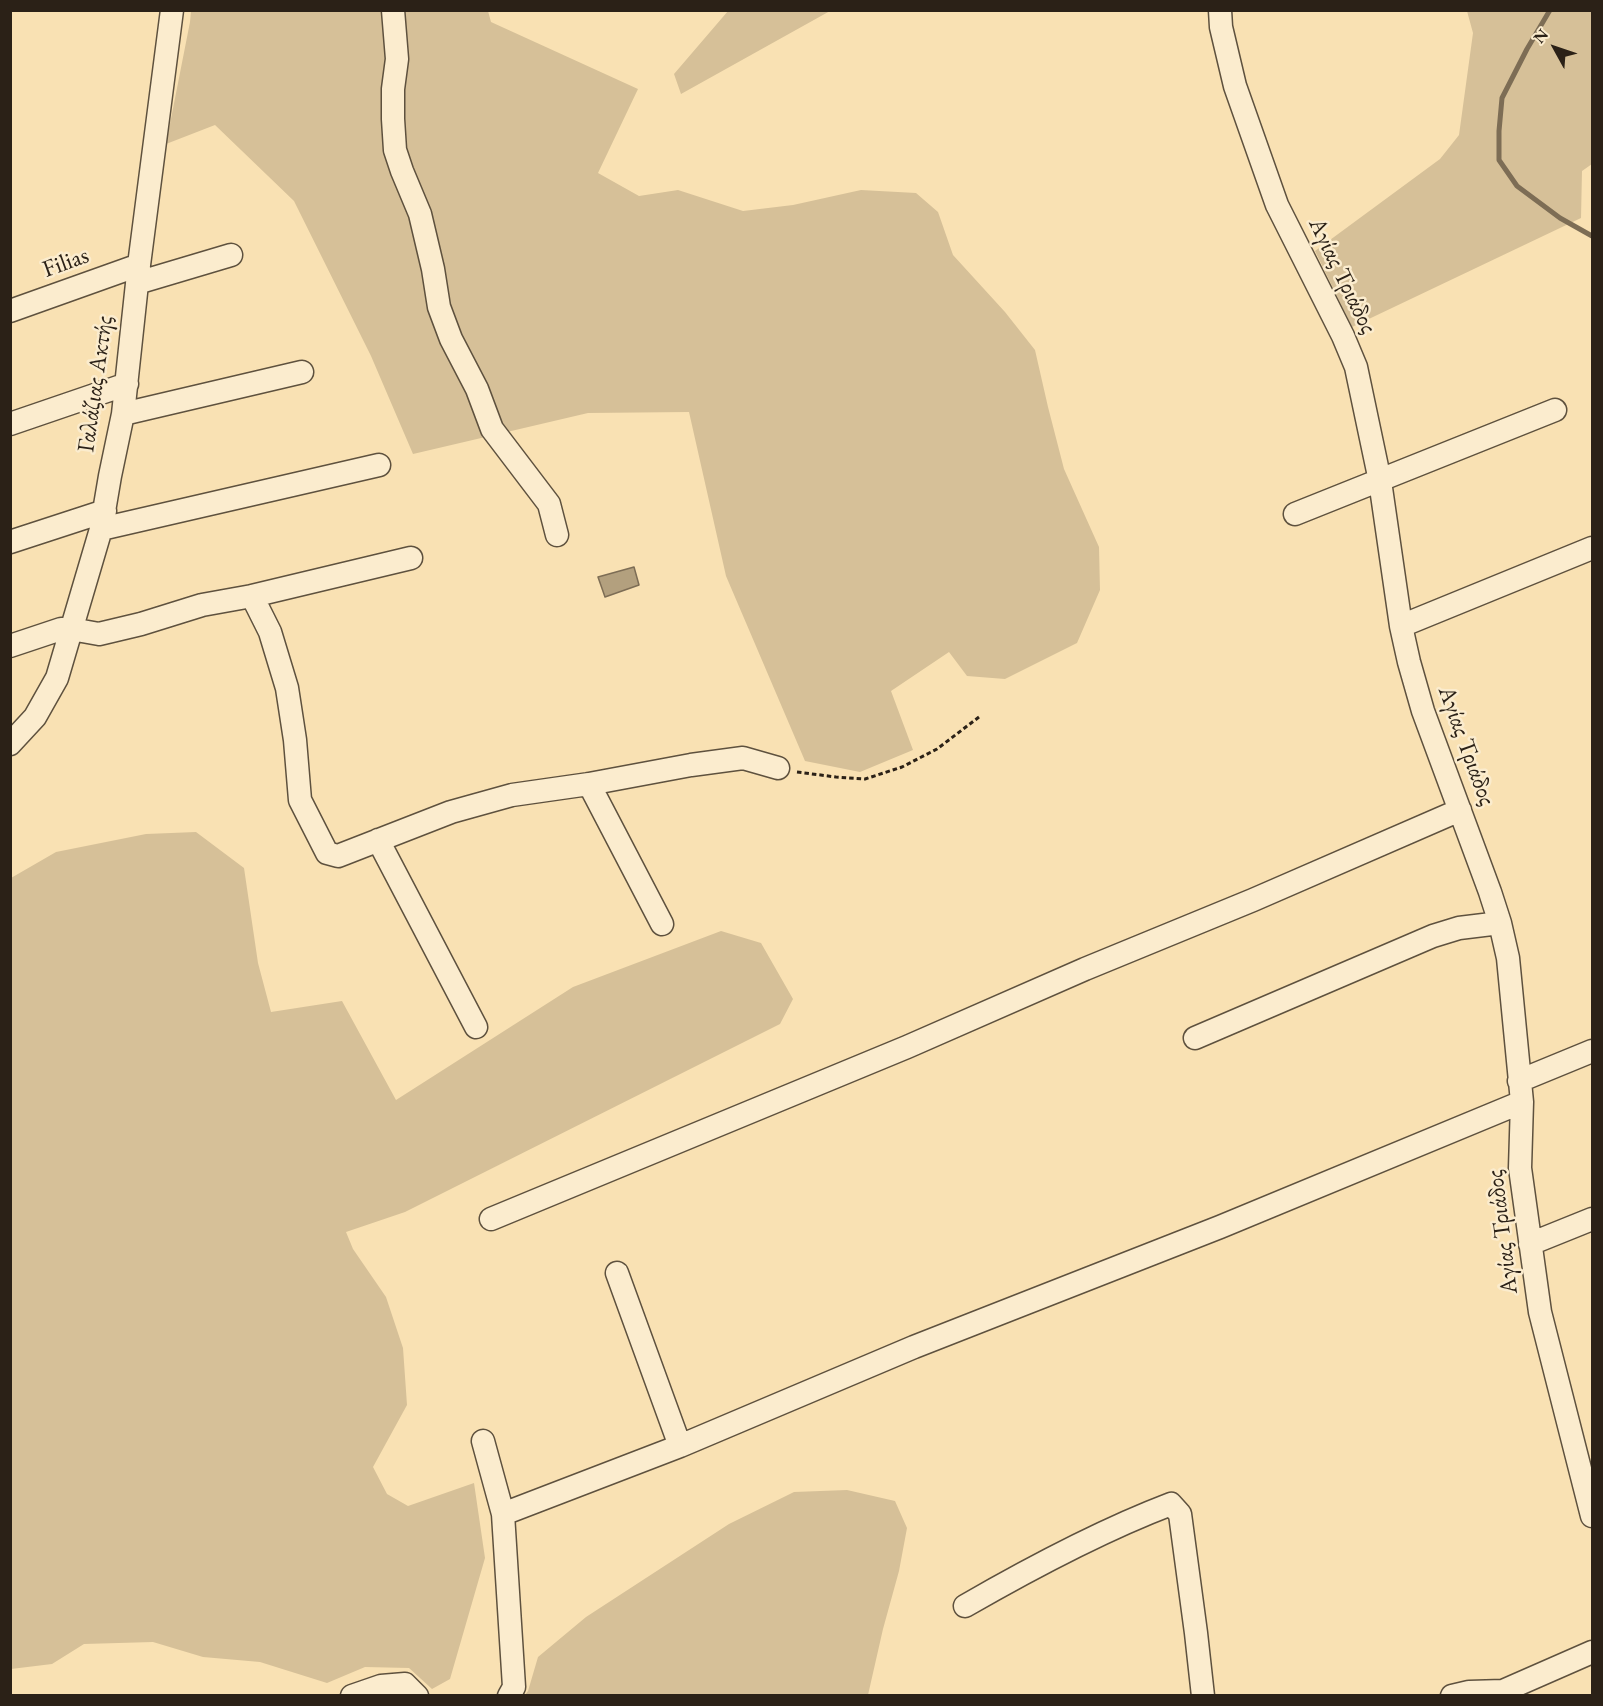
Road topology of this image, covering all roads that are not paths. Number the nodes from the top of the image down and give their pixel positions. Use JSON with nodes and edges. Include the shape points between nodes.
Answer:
{"nodes":[{"id":1,"x":172,"y":10,"type":"edge"},
{"id":2,"x":393,"y":10,"type":"edge"},
{"id":3,"x":1220,"y":10,"type":"edge"},
{"id":4,"x":231,"y":255,"type":"dead end"},
{"id":5,"x":138,"y":274,"type":"junction"},
{"id":6,"x":10,"y":311,"type":"edge"},
{"id":7,"x":302,"y":372,"type":"dead end"},
{"id":8,"x":126,"y":384,"type":"junction"},
{"id":9,"x":1555,"y":410,"type":"dead end"},
{"id":10,"x":123,"y":414,"type":"junction"},
{"id":11,"x":10,"y":424,"type":"edge"},
{"id":12,"x":379,"y":465,"type":"dead end"},
{"id":13,"x":1380,"y":480,"type":"junction"},
{"id":14,"x":1295,"y":514,"type":"dead end"},
{"id":15,"x":103,"y":520,"type":"junction"},
{"id":16,"x":557,"y":535,"type":"dead end"},
{"id":17,"x":10,"y":542,"type":"edge"},
{"id":18,"x":1593,"y":548,"type":"edge"},
{"id":19,"x":411,"y":558,"type":"dead end"},
{"id":20,"x":252,"y":596,"type":"junction"},
{"id":21,"x":1401,"y":626,"type":"junction"},
{"id":22,"x":71,"y":629,"type":"junction"},
{"id":23,"x":10,"y":646,"type":"edge"},
{"id":24,"x":10,"y":744,"type":"edge"},
{"id":25,"x":778,"y":768,"type":"road end"},
{"id":26,"x":589,"y":784,"type":"junction"},
{"id":27,"x":1460,"y":810,"type":"junction"},
{"id":28,"x":378,"y":840,"type":"junction"},
{"id":29,"x":1500,"y":923,"type":"junction"},
{"id":30,"x":662,"y":924,"type":"dead end"},
{"id":31,"x":476,"y":1027,"type":"dead end"},
{"id":32,"x":1195,"y":1038,"type":"dead end"},
{"id":33,"x":1593,"y":1051,"type":"edge"},
{"id":34,"x":1520,"y":1092,"type":"junction"},
{"id":35,"x":491,"y":1219,"type":"dead end"},
{"id":36,"x":1593,"y":1219,"type":"edge"},
{"id":37,"x":1530,"y":1244,"type":"junction"},
{"id":38,"x":617,"y":1273,"type":"dead end"},
{"id":39,"x":483,"y":1441,"type":"dead end"},
{"id":40,"x":680,"y":1446,"type":"junction"},
{"id":41,"x":503,"y":1514,"type":"junction"},
{"id":42,"x":1593,"y":1516,"type":"edge"},
{"id":43,"x":965,"y":1606,"type":"dead end"},
{"id":44,"x":1593,"y":1652,"type":"edge"},
{"id":45,"x":352,"y":1695,"type":"edge"},
{"id":46,"x":417,"y":1695,"type":"edge"},
{"id":47,"x":509,"y":1695,"type":"edge"},
{"id":48,"x":1203,"y":1695,"type":"edge"},
{"id":49,"x":1452,"y":1695,"type":"edge"}],
"edges":[{"from":1,"to":5,"type":"street","name":"Γαλάζιας Ακτής"},
{"from":2,"to":16,"type":"street","via":[[397,59],[393,89],[395,150],[420,214],[439,307],[492,429],[549,504]]},
{"from":3,"to":13,"type":"street","name":"Αγίας Τριάδος","via":[[1235,86],[1273,194],[1356,367]]},
{"from":4,"to":5,"type":"street","name":"Filias"},
{"from":5,"to":6,"type":"street","name":"Filias"},
{"from":5,"to":8,"type":"street","name":"Γαλάζιας Ακτής"},
{"from":7,"to":10,"type":"street"},
{"from":8,"to":10,"type":"street","name":"Γαλάζιας Ακτής"},
{"from":8,"to":11,"type":"street"},
{"from":9,"to":13,"type":"street"},
{"from":10,"to":15,"type":"street","name":"Γαλάζιας Ακτής"},
{"from":12,"to":15,"type":"street"},
{"from":13,"to":14,"type":"street"},
{"from":13,"to":21,"type":"street","name":"Αγίας Τριάδος"},
{"from":15,"to":17,"type":"street"},
{"from":15,"to":22,"type":"street","name":"Γαλάζιας Ακτής"},
{"from":18,"to":21,"type":"street"},
{"from":19,"to":20,"type":"street"},
{"from":20,"to":22,"type":"street","via":[[202,605],[99,634]]},
{"from":20,"to":28,"type":"street","via":[[270,632],[287,688],[300,800],[327,853],[338,856]]},
{"from":21,"to":27,"type":"street","name":"Αγίας Τριάδος","via":[[1423,711]]},
{"from":22,"to":23,"type":"street","via":[[61,628]]},
{"from":22,"to":24,"type":"street","name":"Γαλάζιας Ακτής","via":[[57,678],[35,717]]},
{"from":25,"to":26,"type":"street","via":[[743,758]]},
{"from":26,"to":28,"type":"street","via":[[512,795],[450,812]]},
{"from":26,"to":30,"type":"street"},
{"from":27,"to":29,"type":"street","name":"Αγίας Τριάδος"},
{"from":27,"to":35,"type":"street","via":[[907,1047]]},
{"from":28,"to":31,"type":"street"},
{"from":29,"to":32,"type":"street","via":[[1433,936]]},
{"from":29,"to":34,"type":"street","name":"Αγίας Τριάδος","via":[[1508,958]]},
{"from":33,"to":34,"type":"street"},
{"from":34,"to":37,"type":"street","name":"Αγίας Τριάδος","via":[[1520,1168]]},
{"from":34,"to":40,"type":"street","via":[[1220,1227],[914,1347]]},
{"from":36,"to":37,"type":"street"},
{"from":37,"to":42,"type":"street","name":"Αγίας Τριάδος","via":[[1540,1312]]},
{"from":38,"to":40,"type":"street"},
{"from":39,"to":41,"type":"street"},
{"from":40,"to":41,"type":"street"},
{"from":41,"to":47,"type":"street","via":[[514,1687]]},
{"from":43,"to":48,"type":"street","via":[[1020,1574],[1171,1504],[1180,1515]]},
{"from":44,"to":49,"type":"street","via":[[1503,1691]]},
{"from":45,"to":46,"type":"street","via":[[405,1684]]}]}
